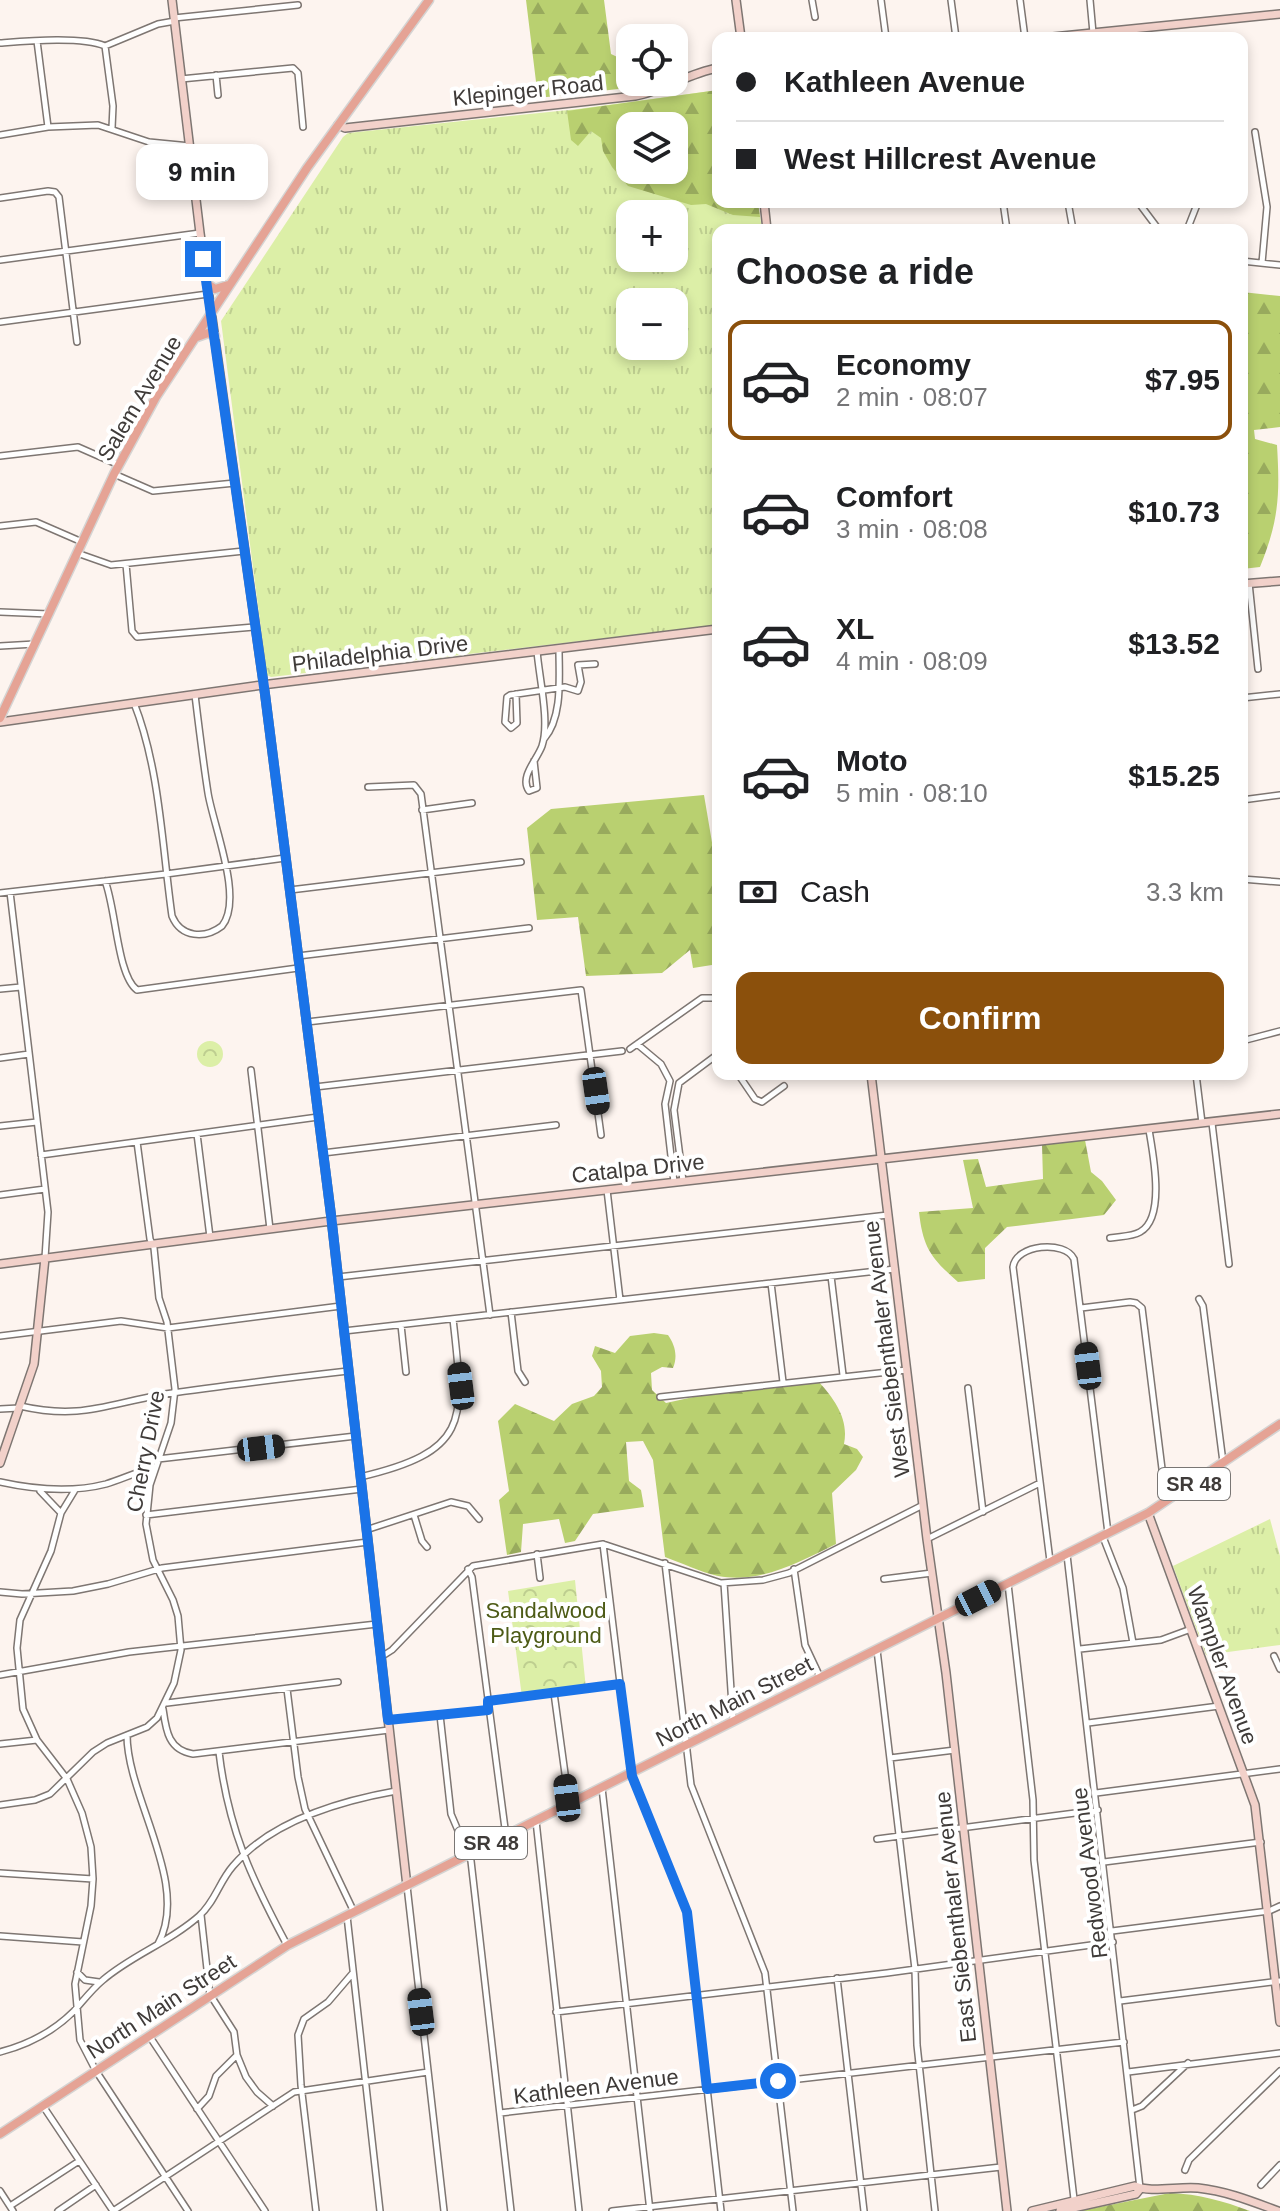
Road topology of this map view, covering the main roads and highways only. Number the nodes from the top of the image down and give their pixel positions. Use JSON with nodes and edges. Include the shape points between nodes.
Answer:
{"nodes":[{"id":1,"x":429,"y":0,"type":"edge"},
{"id":2,"x":229,"y":285,"type":"junction"},
{"id":3,"x":207,"y":289,"type":"road end"},
{"id":4,"x":215,"y":336,"type":"road end"},
{"id":5,"x":196,"y":337,"type":"junction"},
{"id":6,"x":0,"y":720,"type":"edge"},
{"id":7,"x":1280,"y":1424,"type":"edge"},
{"id":8,"x":0,"y":2134,"type":"edge"}],
"edges":[{"from":1,"to":2,"type":"main road","name":"Salem Avenue"},
{"from":2,"to":3,"type":"main road"},
{"from":2,"to":5,"type":"main road","name":"Salem Avenue"},
{"from":4,"to":5,"type":"main road"},
{"from":5,"to":6,"type":"main road","name":"Salem Avenue","via":[[116,469]]},
{"from":7,"to":8,"type":"main road","name":"North Main Street","number":"SR 48","via":[[1148,1513],[288,1945]]}]}
